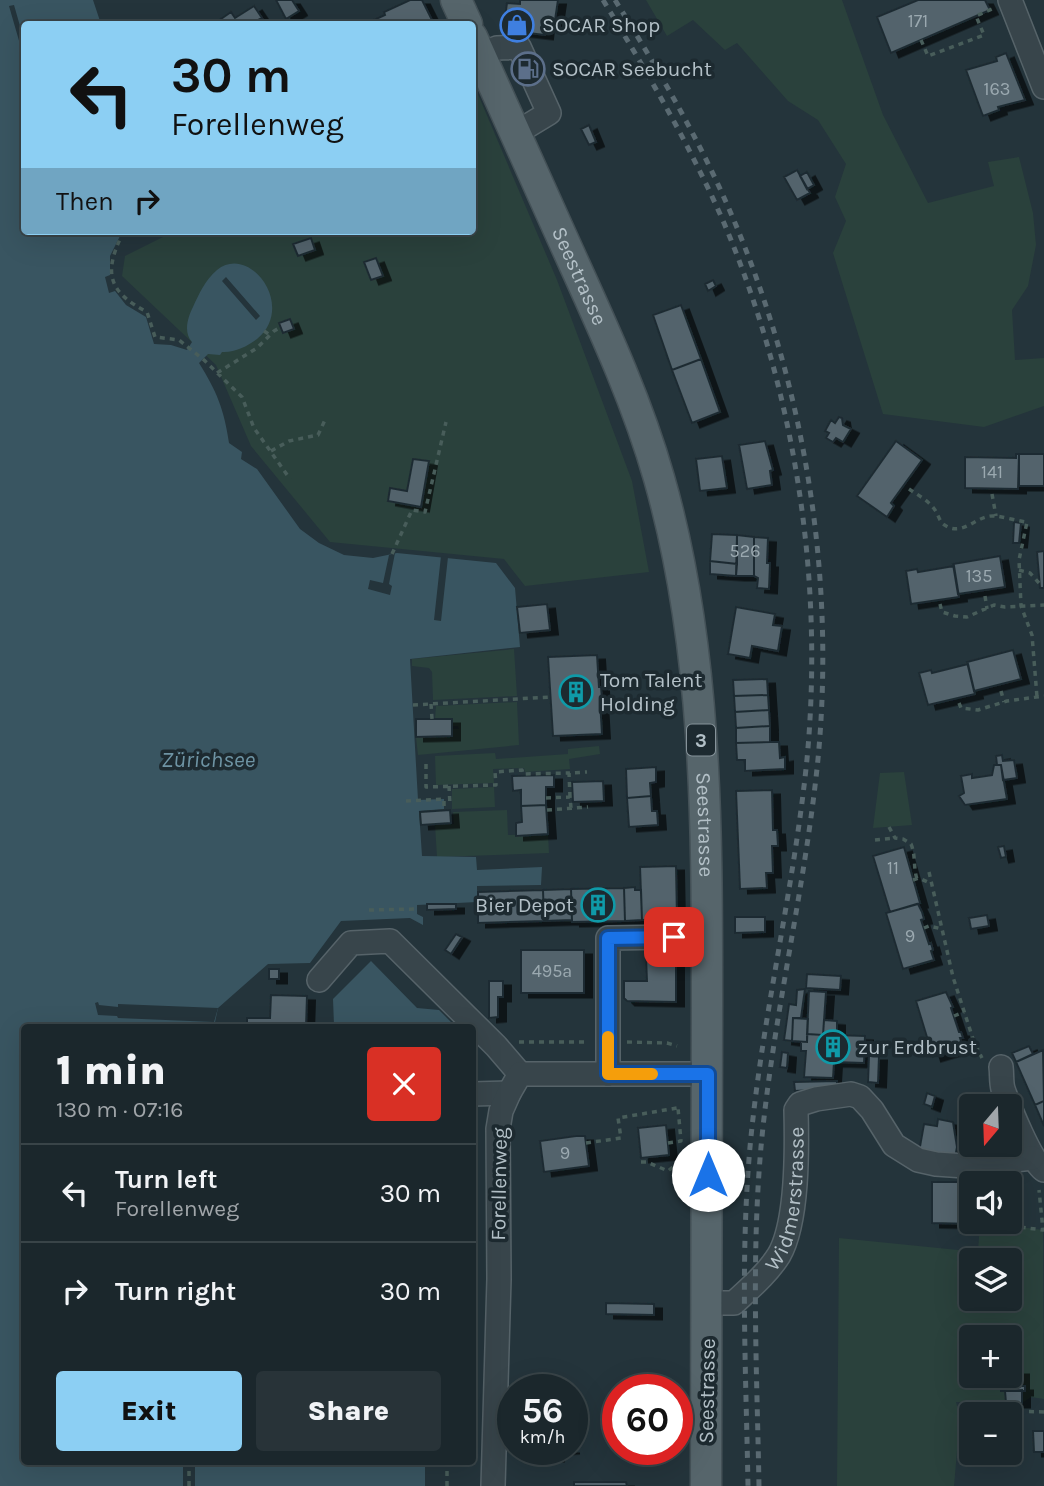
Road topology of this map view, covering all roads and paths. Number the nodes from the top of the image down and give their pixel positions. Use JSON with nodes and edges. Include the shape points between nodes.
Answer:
{"nodes":[{"id":1,"x":456,"y":0,"type":"edge"},
{"id":2,"x":1005,"y":3,"type":"edge"},
{"id":3,"x":466,"y":21,"type":"edge"},
{"id":4,"x":921,"y":40,"type":"dead end"},
{"id":5,"x":476,"y":46,"type":"edge"},
{"id":6,"x":1044,"y":87,"type":"edge"},
{"id":7,"x":122,"y":235,"type":"edge"},
{"id":8,"x":281,"y":327,"type":"dead end"},
{"id":9,"x":264,"y":331,"type":"dead end"},
{"id":10,"x":270,"y":335,"type":"junction"},
{"id":11,"x":217,"y":373,"type":"junction"},
{"id":12,"x":325,"y":420,"type":"dead end"},
{"id":13,"x":446,"y":422,"type":"dead end"},
{"id":14,"x":271,"y":451,"type":"junction"},
{"id":15,"x":290,"y":479,"type":"dead end"},
{"id":16,"x":909,"y":489,"type":"dead end"},
{"id":17,"x":992,"y":494,"type":"dead end"},
{"id":18,"x":996,"y":516,"type":"junction"},
{"id":19,"x":392,"y":554,"type":"dead end"},
{"id":20,"x":1019,"y":570,"type":"junction"},
{"id":21,"x":1039,"y":583,"type":"dead end"},
{"id":22,"x":985,"y":596,"type":"dead end"},
{"id":23,"x":940,"y":604,"type":"dead end"},
{"id":24,"x":1044,"y":605,"type":"edge"},
{"id":25,"x":1021,"y":606,"type":"junction"},
{"id":26,"x":987,"y":609,"type":"junction"},
{"id":27,"x":1001,"y":691,"type":"dead end"},
{"id":28,"x":1044,"y":696,"type":"edge"},
{"id":29,"x":550,"y":697,"type":"dead end"},
{"id":30,"x":1037,"y":697,"type":"junction"},
{"id":31,"x":1004,"y":702,"type":"junction"},
{"id":32,"x":959,"y":703,"type":"dead end"},
{"id":33,"x":431,"y":704,"type":"junction"},
{"id":34,"x":413,"y":705,"type":"dead end"},
{"id":35,"x":432,"y":719,"type":"dead end"},
{"id":36,"x":426,"y":764,"type":"dead end"},
{"id":37,"x":587,"y":772,"type":"dead end"},
{"id":38,"x":569,"y":773,"type":"junction"},
{"id":39,"x":449,"y":786,"type":"junction"},
{"id":40,"x":570,"y":797,"type":"junction"},
{"id":41,"x":546,"y":798,"type":"dead end"},
{"id":42,"x":406,"y":801,"type":"dead end"},
{"id":43,"x":450,"y":804,"type":"dead end"},
{"id":44,"x":587,"y":807,"type":"dead end"},
{"id":45,"x":444,"y":808,"type":"dead end"},
{"id":46,"x":571,"y":808,"type":"junction"},
{"id":47,"x":547,"y":810,"type":"dead end"},
{"id":48,"x":889,"y":827,"type":"dead end"},
{"id":49,"x":895,"y":838,"type":"junction"},
{"id":50,"x":875,"y":840,"type":"dead end"},
{"id":51,"x":929,"y":872,"type":"dead end"},
{"id":52,"x":932,"y":884,"type":"junction"},
{"id":53,"x":416,"y":909,"type":"dead end"},
{"id":54,"x":369,"y":911,"type":"dead end"},
{"id":55,"x":924,"y":928,"type":"dead end"},
{"id":56,"x":942,"y":929,"type":"junction"},
{"id":57,"x":674,"y":937,"type":"dead end"},
{"id":58,"x":319,"y":980,"type":"dead end"},
{"id":59,"x":964,"y":1012,"type":"junction"},
{"id":60,"x":954,"y":1016,"type":"dead end"},
{"id":61,"x":474,"y":1024,"type":"edge"},
{"id":62,"x":476,"y":1026,"type":"edge"},
{"id":63,"x":982,"y":1054,"type":"dead end"},
{"id":64,"x":1001,"y":1067,"type":"dead end"},
{"id":65,"x":608,"y":1074,"type":"junction"},
{"id":66,"x":708,"y":1074,"type":"junction"},
{"id":67,"x":514,"y":1083,"type":"junction"},
{"id":68,"x":476,"y":1093,"type":"edge"},
{"id":69,"x":687,"y":1107,"type":"dead end"},
{"id":70,"x":677,"y":1108,"type":"junction"},
{"id":71,"x":681,"y":1141,"type":"junction"},
{"id":72,"x":586,"y":1143,"type":"dead end"},
{"id":73,"x":668,"y":1143,"type":"dead end"},
{"id":74,"x":641,"y":1163,"type":"dead end"},
{"id":75,"x":1038,"y":1169,"type":"edge"},
{"id":76,"x":1022,"y":1227,"type":"edge"},
{"id":77,"x":708,"y":1304,"type":"junction"},
{"id":78,"x":1022,"y":1411,"type":"edge"},
{"id":79,"x":1044,"y":1412,"type":"edge"},
{"id":80,"x":483,"y":1444,"type":"edge"},
{"id":81,"x":189,"y":1465,"type":"edge"},
{"id":82,"x":447,"y":1465,"type":"edge"},
{"id":83,"x":189,"y":1486,"type":"edge"},
{"id":84,"x":447,"y":1486,"type":"edge"},
{"id":85,"x":493,"y":1486,"type":"edge"},
{"id":86,"x":706,"y":1486,"type":"edge"}],
"edges":[{"from":1,"to":3,"type":"main road"},
{"from":2,"to":4,"type":"path","via":[[976,16],[984,34],[928,56]]},
{"from":2,"to":6,"type":"street"},
{"from":5,"to":66,"type":"main road","name":"Seestrasse","number":"3","via":[[626,382],[659,478],[680,569],[697,687],[707,841]]},
{"from":7,"to":11,"type":"path","via":[[112,261],[115,287],[127,302],[147,312],[155,337],[179,340]]},
{"from":8,"to":10,"type":"path"},
{"from":9,"to":10,"type":"path"},
{"from":10,"to":11,"type":"path"},
{"from":11,"to":14,"type":"path","via":[[242,397],[254,428]]},
{"from":12,"to":14,"type":"path","via":[[318,435],[289,441]]},
{"from":13,"to":19,"type":"path","via":[[425,512],[412,510]]},
{"from":14,"to":15,"type":"path"},
{"from":16,"to":18,"type":"path","via":[[927,501],[941,523],[949,527],[961,529]]},
{"from":17,"to":18,"type":"path"},
{"from":18,"to":20,"type":"path","via":[[1027,522]]},
{"from":20,"to":21,"type":"path"},
{"from":20,"to":25,"type":"path"},
{"from":22,"to":26,"type":"path"},
{"from":23,"to":26,"type":"path","via":[[942,612],[955,616],[967,617]]},
{"from":24,"to":25,"type":"path"},
{"from":25,"to":26,"type":"path"},
{"from":25,"to":30,"type":"path","via":[[1032,635]]},
{"from":27,"to":31,"type":"path"},
{"from":28,"to":30,"type":"path"},
{"from":29,"to":33,"type":"path"},
{"from":30,"to":31,"type":"path"},
{"from":31,"to":32,"type":"path","via":[[969,711]]},
{"from":33,"to":34,"type":"path"},
{"from":33,"to":35,"type":"path"},
{"from":36,"to":39,"type":"path","via":[[426,787]]},
{"from":37,"to":38,"type":"path"},
{"from":38,"to":39,"type":"path","via":[[495,772],[496,785]]},
{"from":38,"to":40,"type":"path"},
{"from":39,"to":43,"type":"path"},
{"from":40,"to":41,"type":"path"},
{"from":40,"to":46,"type":"path"},
{"from":42,"to":45,"type":"path","via":[[444,799]]},
{"from":44,"to":46,"type":"path"},
{"from":46,"to":47,"type":"path"},
{"from":48,"to":49,"type":"path"},
{"from":49,"to":50,"type":"path"},
{"from":49,"to":52,"type":"path","via":[[911,845],[915,879]]},
{"from":51,"to":52,"type":"path"},
{"from":52,"to":56,"type":"path"},
{"from":53,"to":54,"type":"path"},
{"from":55,"to":56,"type":"path"},
{"from":56,"to":59,"type":"path"},
{"from":57,"to":65,"type":"street","via":[[608,938]]},
{"from":58,"to":61,"type":"street","via":[[351,943],[390,941]]},
{"from":59,"to":60,"type":"path"},
{"from":59,"to":63,"type":"path"},
{"from":62,"to":67,"type":"street","via":[[496,1046]]},
{"from":64,"to":75,"type":"street","via":[[1002,1088]]},
{"from":65,"to":66,"type":"street"},
{"from":65,"to":67,"type":"street"},
{"from":66,"to":77,"type":"main road","name":"Seestrasse","number":"3"},
{"from":67,"to":68,"type":"street"},
{"from":67,"to":80,"type":"street","name":"Forellenweg","via":[[498,1129],[499,1279]]},
{"from":69,"to":70,"type":"path"},
{"from":70,"to":71,"type":"path"},
{"from":70,"to":72,"type":"path","via":[[618,1118],[621,1138]]},
{"from":71,"to":73,"type":"path"},
{"from":71,"to":74,"type":"path","via":[[683,1147],[673,1168]]},
{"from":75,"to":76,"type":"path","via":[[1043,1230]]},
{"from":75,"to":77,"type":"street","name":"Widmerstrasse","via":[[918,1160],[894,1145],[860,1097],[841,1094],[805,1102],[796,1110],[792,1217],[780,1253],[734,1303]]},
{"from":77,"to":86,"type":"main road","name":"Seestrasse","number":"3"},
{"from":78,"to":79,"type":"path"},
{"from":80,"to":85,"type":"street","name":"Forellenweg"},
{"from":81,"to":83,"type":"path"},
{"from":82,"to":84,"type":"path"}]}
